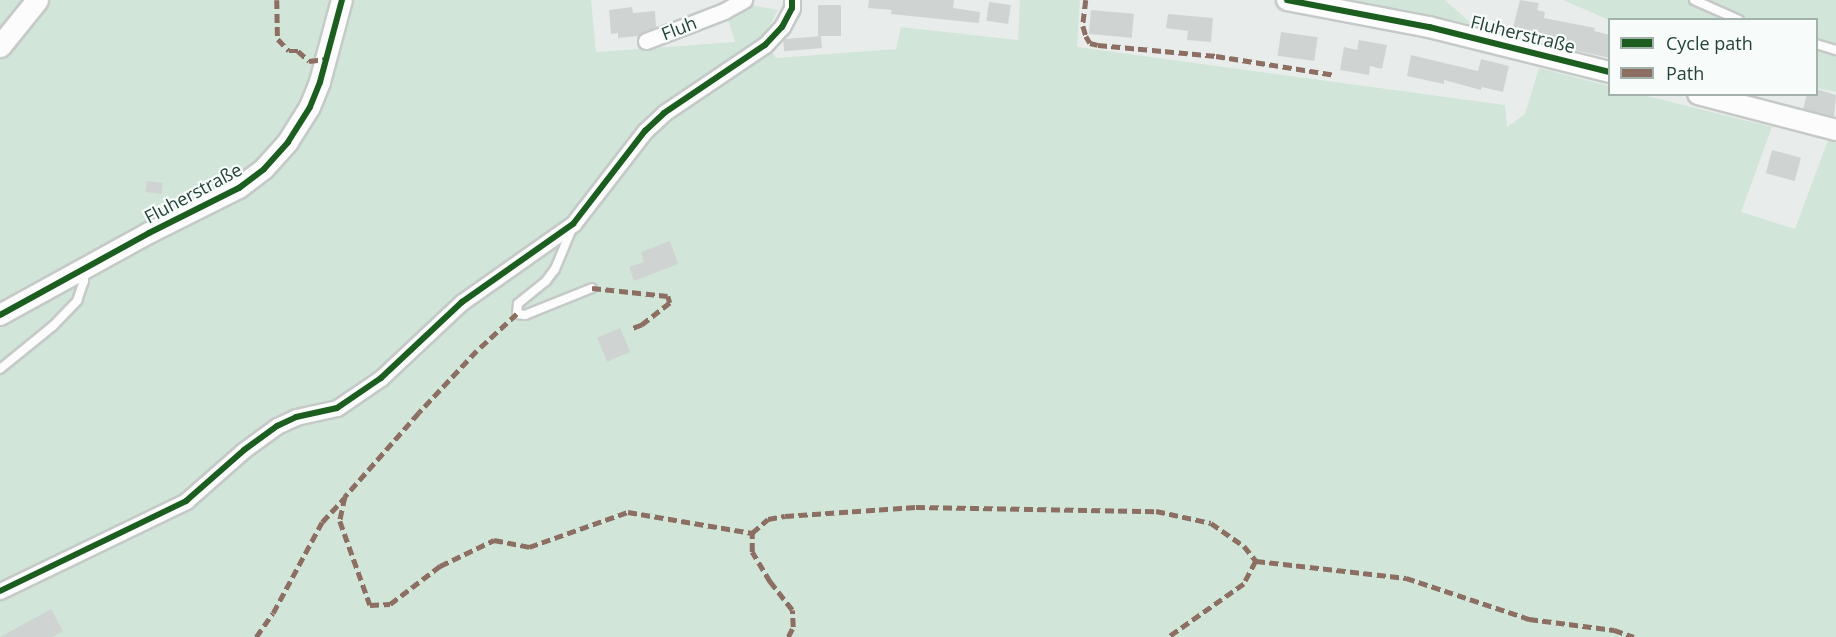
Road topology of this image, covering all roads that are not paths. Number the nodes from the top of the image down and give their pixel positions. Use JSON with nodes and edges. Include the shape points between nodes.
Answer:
{"nodes":[{"id":1,"x":37,"y":0,"type":"edge"},
{"id":2,"x":342,"y":0,"type":"edge"},
{"id":3,"x":744,"y":0,"type":"edge"},
{"id":4,"x":792,"y":0,"type":"edge"},
{"id":5,"x":1287,"y":0,"type":"edge"},
{"id":6,"x":1694,"y":0,"type":"edge"},
{"id":7,"x":1734,"y":18,"type":"edge"},
{"id":8,"x":646,"y":40,"type":"dead end"},
{"id":9,"x":1818,"y":45,"type":"edge"},
{"id":10,"x":0,"y":46,"type":"edge"},
{"id":11,"x":1836,"y":50,"type":"edge"},
{"id":12,"x":1608,"y":72,"type":"edge"},
{"id":13,"x":1706,"y":96,"type":"edge"},
{"id":14,"x":1836,"y":130,"type":"edge"},
{"id":15,"x":573,"y":224,"type":"junction"},
{"id":16,"x":82,"y":269,"type":"junction"},
{"id":17,"x":592,"y":288,"type":"dead end"},
{"id":18,"x":0,"y":315,"type":"edge"},
{"id":19,"x":0,"y":369,"type":"edge"},
{"id":20,"x":0,"y":591,"type":"edge"}],
"edges":[{"from":1,"to":10,"type":"main road"},
{"from":2,"to":16,"type":"street","name":"Fluherstraße","via":[[310,107],[264,169],[240,188]]},
{"from":3,"to":8,"type":"street","name":"Fluh"},
{"from":4,"to":15,"type":"street","via":[[782,27],[765,45],[664,113],[645,131]]},
{"from":5,"to":12,"type":"street","name":"Fluherstraße","via":[[1429,27]]},
{"from":6,"to":7,"type":"lane"},
{"from":9,"to":11,"type":"lane"},
{"from":13,"to":14,"type":"street"},
{"from":15,"to":17,"type":"lane","via":[[555,270],[518,304],[517,314],[525,315]]},
{"from":15,"to":20,"type":"street","via":[[462,303],[381,378],[336,408],[296,417],[277,426],[186,501]]},
{"from":16,"to":18,"type":"street","name":"Fluherstraße"},
{"from":16,"to":19,"type":"lane","via":[[84,281],[77,301]]}]}
